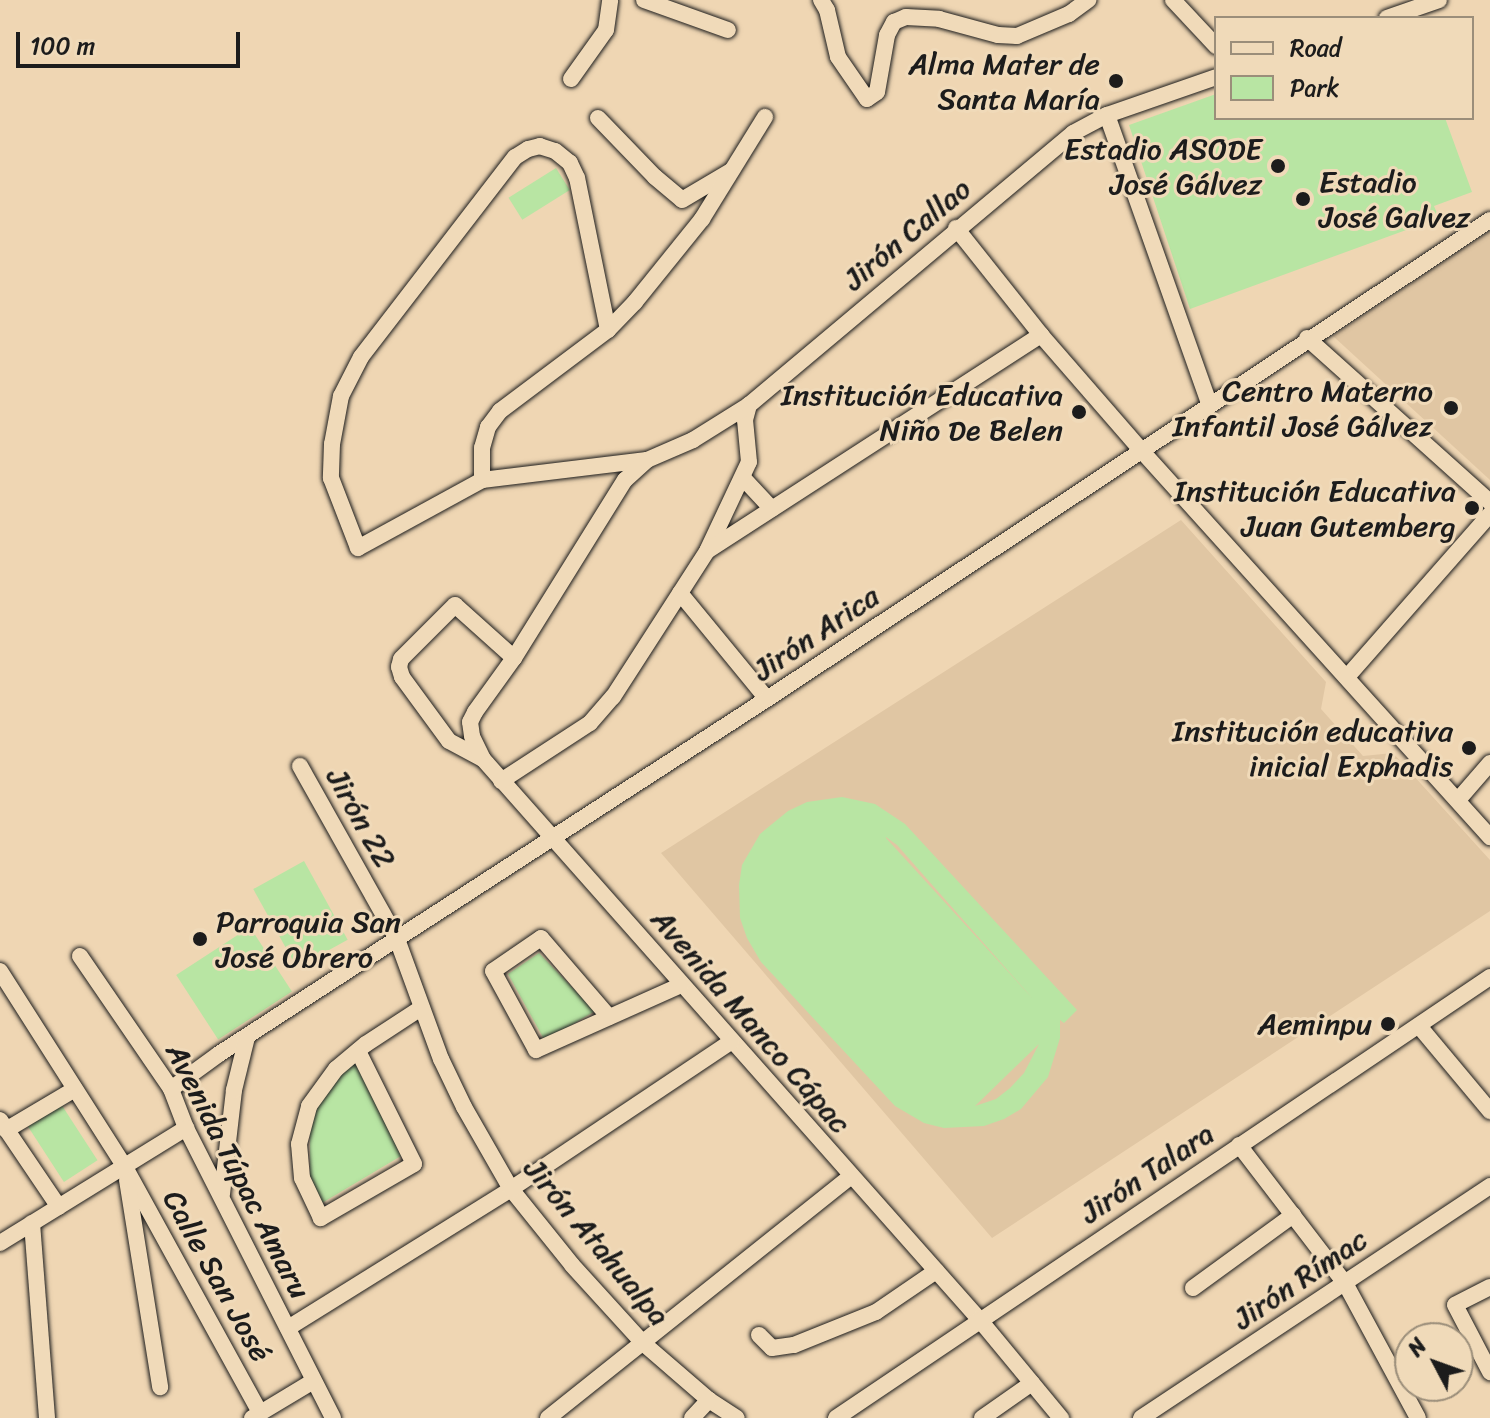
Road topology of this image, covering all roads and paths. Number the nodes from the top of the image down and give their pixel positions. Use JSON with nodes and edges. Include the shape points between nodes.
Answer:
{"nodes":[{"id":1,"x":610,"y":0,"type":"edge"},
{"id":2,"x":644,"y":0,"type":"edge"},
{"id":3,"x":821,"y":0,"type":"edge"},
{"id":4,"x":1088,"y":0,"type":"edge"},
{"id":5,"x":1173,"y":0,"type":"edge"},
{"id":6,"x":1439,"y":0,"type":"edge"},
{"id":7,"x":1393,"y":16,"type":"edge"},
{"id":8,"x":728,"y":30,"type":"dead end"},
{"id":9,"x":1214,"y":44,"type":"edge"},
{"id":10,"x":1214,"y":78,"type":"edge"},
{"id":11,"x":571,"y":79,"type":"dead end"},
{"id":12,"x":1107,"y":115,"type":"junction"},
{"id":13,"x":765,"y":117,"type":"dead end"},
{"id":14,"x":598,"y":118,"type":"dead end"},
{"id":15,"x":731,"y":170,"type":"junction"},
{"id":16,"x":1490,"y":220,"type":"edge"},
{"id":17,"x":956,"y":228,"type":"junction"},
{"id":18,"x":608,"y":330,"type":"junction"},
{"id":19,"x":1041,"y":335,"type":"junction"},
{"id":20,"x":1307,"y":338,"type":"junction"},
{"id":21,"x":1209,"y":403,"type":"junction"},
{"id":22,"x":749,"y":405,"type":"junction"},
{"id":23,"x":1140,"y":449,"type":"junction"},
{"id":24,"x":647,"y":460,"type":"junction"},
{"id":25,"x":744,"y":479,"type":"junction"},
{"id":26,"x":482,"y":480,"type":"junction"},
{"id":27,"x":1490,"y":502,"type":"edge"},
{"id":28,"x":772,"y":509,"type":"junction"},
{"id":29,"x":1490,"y":514,"type":"edge"},
{"id":30,"x":707,"y":551,"type":"junction"},
{"id":31,"x":680,"y":593,"type":"junction"},
{"id":32,"x":514,"y":658,"type":"junction"},
{"id":33,"x":1347,"y":677,"type":"junction"},
{"id":34,"x":767,"y":699,"type":"junction"},
{"id":35,"x":483,"y":759,"type":"junction"},
{"id":36,"x":1490,"y":763,"type":"edge"},
{"id":37,"x":300,"y":766,"type":"dead end"},
{"id":38,"x":501,"y":781,"type":"junction"},
{"id":39,"x":1458,"y":800,"type":"junction"},
{"id":40,"x":1490,"y":837,"type":"edge"},
{"id":41,"x":553,"y":839,"type":"junction"},
{"id":42,"x":397,"y":939,"type":"junction"},
{"id":43,"x":80,"y":956,"type":"dead end"},
{"id":44,"x":0,"y":971,"type":"edge"},
{"id":45,"x":1490,"y":977,"type":"edge"},
{"id":46,"x":681,"y":985,"type":"junction"},
{"id":47,"x":421,"y":1008,"type":"junction"},
{"id":48,"x":609,"y":1017,"type":"junction"},
{"id":49,"x":1419,"y":1026,"type":"junction"},
{"id":50,"x":247,"y":1037,"type":"junction"},
{"id":51,"x":731,"y":1042,"type":"junction"},
{"id":52,"x":358,"y":1051,"type":"junction"},
{"id":53,"x":75,"y":1089,"type":"junction"},
{"id":54,"x":171,"y":1089,"type":"junction"},
{"id":55,"x":1490,"y":1111,"type":"edge"},
{"id":56,"x":3,"y":1125,"type":"edge"},
{"id":57,"x":186,"y":1128,"type":"junction"},
{"id":58,"x":1239,"y":1145,"type":"junction"},
{"id":59,"x":125,"y":1167,"type":"junction"},
{"id":60,"x":851,"y":1176,"type":"junction"},
{"id":61,"x":1490,"y":1186,"type":"edge"},
{"id":62,"x":511,"y":1189,"type":"junction"},
{"id":63,"x":221,"y":1196,"type":"junction"},
{"id":64,"x":59,"y":1207,"type":"junction"},
{"id":65,"x":1293,"y":1215,"type":"junction"},
{"id":66,"x":32,"y":1223,"type":"junction"},
{"id":67,"x":0,"y":1243,"type":"edge"},
{"id":68,"x":936,"y":1271,"type":"junction"},
{"id":69,"x":1345,"y":1283,"type":"junction"},
{"id":70,"x":1490,"y":1287,"type":"edge"},
{"id":71,"x":1193,"y":1288,"type":"dead end"},
{"id":72,"x":979,"y":1319,"type":"junction"},
{"id":73,"x":288,"y":1328,"type":"junction"},
{"id":74,"x":759,"y":1335,"type":"dead end"},
{"id":75,"x":643,"y":1343,"type":"junction"},
{"id":76,"x":1490,"y":1372,"type":"edge"},
{"id":77,"x":312,"y":1382,"type":"junction"},
{"id":78,"x":1032,"y":1383,"type":"junction"},
{"id":79,"x":160,"y":1387,"type":"dead end"},
{"id":80,"x":709,"y":1400,"type":"junction"},
{"id":81,"x":256,"y":1416,"type":"edge"},
{"id":82,"x":47,"y":1418,"type":"edge"},
{"id":83,"x":333,"y":1418,"type":"edge"},
{"id":84,"x":548,"y":1418,"type":"edge"},
{"id":85,"x":692,"y":1418,"type":"edge"},
{"id":86,"x":737,"y":1418,"type":"edge"},
{"id":87,"x":836,"y":1418,"type":"edge"},
{"id":88,"x":982,"y":1418,"type":"edge"},
{"id":89,"x":1061,"y":1418,"type":"edge"},
{"id":90,"x":1141,"y":1418,"type":"edge"},
{"id":91,"x":1418,"y":1418,"type":"edge"}],
"edges":[{"from":1,"to":11,"type":"street","via":[[606,30]]},
{"from":2,"to":8,"type":"street"},
{"from":3,"to":4,"type":"street","via":[[838,57],[867,99],[877,92],[894,22],[906,17],[939,19],[1017,36]]},
{"from":5,"to":9,"type":"street"},
{"from":6,"to":7,"type":"street"},
{"from":10,"to":12,"type":"street","name":"Jirón Callao"},
{"from":12,"to":17,"type":"street","name":"Jirón Callao","via":[[1073,133]]},
{"from":12,"to":21,"type":"street"},
{"from":13,"to":15,"type":"street"},
{"from":14,"to":15,"type":"street","via":[[682,200]]},
{"from":15,"to":18,"type":"street","via":[[702,219]]},
{"from":16,"to":20,"type":"street","name":"Jirón Arica"},
{"from":17,"to":19,"type":"street"},
{"from":17,"to":22,"type":"street","name":"Jirón Callao"},
{"from":18,"to":26,"type":"street","via":[[500,411],[482,448]]},
{"from":18,"to":26,"type":"street","via":[[577,178],[570,163],[555,151],[528,149],[515,157],[361,357],[341,396],[332,444],[331,478],[358,548]]},
{"from":19,"to":23,"type":"street"},
{"from":19,"to":28,"type":"street"},
{"from":20,"to":21,"type":"street","name":"Jirón Arica"},
{"from":20,"to":27,"type":"street"},
{"from":21,"to":23,"type":"street","name":"Jirón Arica"},
{"from":22,"to":24,"type":"street","name":"Jirón Callao","via":[[693,440]]},
{"from":22,"to":25,"type":"street"},
{"from":23,"to":33,"type":"street"},
{"from":23,"to":34,"type":"street","name":"Jirón Arica"},
{"from":24,"to":26,"type":"street"},
{"from":24,"to":32,"type":"street","via":[[625,480]]},
{"from":25,"to":28,"type":"street"},
{"from":25,"to":30,"type":"street"},
{"from":28,"to":30,"type":"street"},
{"from":29,"to":33,"type":"street"},
{"from":30,"to":31,"type":"street"},
{"from":31,"to":34,"type":"street"},
{"from":31,"to":38,"type":"street","via":[[613,697],[590,723]]},
{"from":32,"to":35,"type":"street","via":[[470,722]]},
{"from":32,"to":35,"type":"street","name":"Avenida Manco Cápac","via":[[455,605],[401,659],[402,677],[449,741]]},
{"from":33,"to":39,"type":"street"},
{"from":34,"to":41,"type":"street","name":"Jirón Arica"},
{"from":35,"to":38,"type":"street","name":"Avenida Manco Cápac"},
{"from":36,"to":39,"type":"street"},
{"from":37,"to":42,"type":"street","name":"Jirón 22"},
{"from":38,"to":41,"type":"street","name":"Avenida Manco Cápac"},
{"from":39,"to":40,"type":"street"},
{"from":41,"to":42,"type":"street","name":"Jirón Arica"},
{"from":41,"to":46,"type":"street","name":"Avenida Manco Cápac"},
{"from":42,"to":47,"type":"street","name":"Jirón Atahualpa"},
{"from":42,"to":50,"type":"street","name":"Jirón Arica"},
{"from":43,"to":54,"type":"street","name":"Avenida Túpac Amaru"},
{"from":44,"to":53,"type":"street","name":"Calle San José"},
{"from":45,"to":49,"type":"street","name":"Jirón Talara"},
{"from":46,"to":48,"type":"street"},
{"from":46,"to":51,"type":"street","name":"Avenida Manco Cápac"},
{"from":47,"to":52,"type":"street"},
{"from":47,"to":62,"type":"street","name":"Jirón Atahualpa","via":[[464,1107]]},
{"from":48,"to":48,"type":"street","via":[[536,1050],[493,971],[541,938]]},
{"from":49,"to":55,"type":"street"},
{"from":49,"to":58,"type":"street","name":"Jirón Talara"},
{"from":50,"to":54,"type":"street","name":"Jirón Arica"},
{"from":50,"to":63,"type":"street","via":[[234,1090]]},
{"from":51,"to":60,"type":"street","name":"Avenida Manco Cápac"},
{"from":51,"to":62,"type":"street"},
{"from":52,"to":52,"type":"street","via":[[336,1069],[309,1106],[299,1144],[302,1178],[321,1218],[414,1164]]},
{"from":53,"to":56,"type":"street"},
{"from":53,"to":59,"type":"street","name":"Calle San José"},
{"from":54,"to":57,"type":"street","name":"Avenida Túpac Amaru"},
{"from":56,"to":64,"type":"street"},
{"from":57,"to":59,"type":"street"},
{"from":57,"to":63,"type":"street","name":"Avenida Túpac Amaru"},
{"from":58,"to":65,"type":"street"},
{"from":58,"to":72,"type":"street","name":"Jirón Talara"},
{"from":59,"to":64,"type":"street"},
{"from":59,"to":79,"type":"street"},
{"from":59,"to":81,"type":"street","name":"Calle San José"},
{"from":60,"to":68,"type":"street","name":"Avenida Manco Cápac"},
{"from":60,"to":75,"type":"street"},
{"from":61,"to":69,"type":"street","name":"Jirón Rímac"},
{"from":62,"to":73,"type":"street"},
{"from":62,"to":75,"type":"street","name":"Jirón Atahualpa"},
{"from":63,"to":73,"type":"street","name":"Avenida Túpac Amaru"},
{"from":64,"to":66,"type":"street"},
{"from":65,"to":69,"type":"street"},
{"from":65,"to":71,"type":"street"},
{"from":66,"to":67,"type":"street"},
{"from":66,"to":82,"type":"street"},
{"from":68,"to":72,"type":"street","name":"Avenida Manco Cápac"},
{"from":68,"to":74,"type":"street","via":[[876,1312],[794,1345],[772,1348]]},
{"from":69,"to":90,"type":"street","name":"Jirón Rímac"},
{"from":69,"to":91,"type":"street"},
{"from":70,"to":76,"type":"street","via":[[1455,1305]]},
{"from":72,"to":78,"type":"street","name":"Avenida Manco Cápac"},
{"from":72,"to":87,"type":"street","name":"Jirón Talara"},
{"from":73,"to":77,"type":"street","name":"Avenida Túpac Amaru"},
{"from":75,"to":80,"type":"street","name":"Jirón Atahualpa"},
{"from":75,"to":84,"type":"street"},
{"from":77,"to":81,"type":"street"},
{"from":77,"to":83,"type":"street","name":"Avenida Túpac Amaru"},
{"from":78,"to":88,"type":"street"},
{"from":78,"to":89,"type":"street","name":"Avenida Manco Cápac"},
{"from":80,"to":85,"type":"street"},
{"from":80,"to":86,"type":"street","name":"Jirón Atahualpa"}]}
